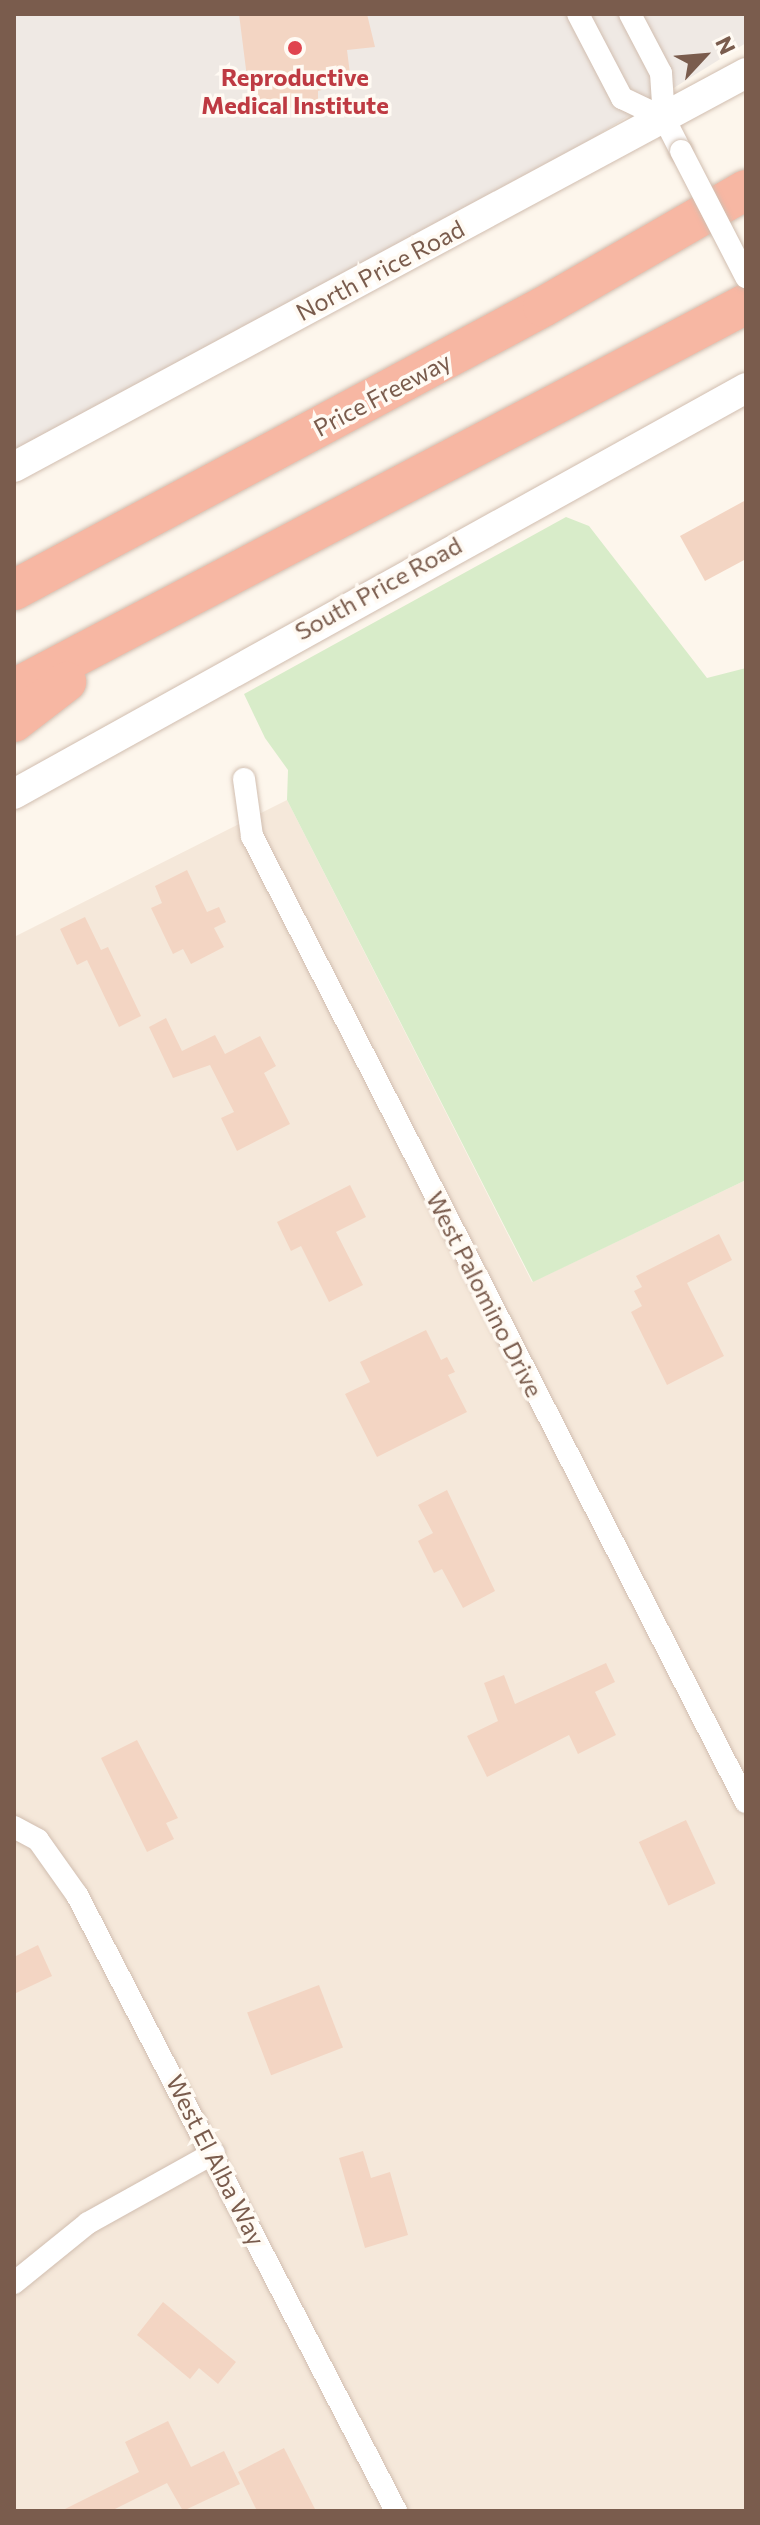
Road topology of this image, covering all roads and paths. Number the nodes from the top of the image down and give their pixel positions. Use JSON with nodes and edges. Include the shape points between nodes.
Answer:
{"nodes":[{"id":1,"x":578,"y":14,"type":"edge"},
{"id":2,"x":630,"y":14,"type":"edge"},
{"id":3,"x":746,"y":73,"type":"edge"},
{"id":4,"x":664,"y":118,"type":"junction"},
{"id":5,"x":746,"y":190,"type":"edge"},
{"id":6,"x":746,"y":277,"type":"edge"},
{"id":7,"x":746,"y":304,"type":"edge"},
{"id":8,"x":746,"y":388,"type":"edge"},
{"id":9,"x":14,"y":467,"type":"edge"},
{"id":10,"x":127,"y":530,"type":"junction"},
{"id":11,"x":14,"y":578,"type":"edge"},
{"id":12,"x":14,"y":590,"type":"edge"},
{"id":13,"x":151,"y":615,"type":"junction"},
{"id":14,"x":14,"y":689,"type":"edge"},
{"id":15,"x":14,"y":722,"type":"edge"},
{"id":16,"x":244,"y":779,"type":"dead end"},
{"id":17,"x":14,"y":794,"type":"edge"},
{"id":18,"x":746,"y":1802,"type":"edge"},
{"id":19,"x":14,"y":1827,"type":"edge"},
{"id":20,"x":214,"y":2153,"type":"junction"},
{"id":21,"x":14,"y":2283,"type":"edge"},
{"id":22,"x":396,"y":2511,"type":"edge"}],
"edges":[{"from":1,"to":4,"type":"street","via":[[622,98]]},
{"from":2,"to":4,"type":"street","via":[[661,73]]},
{"from":3,"to":4,"type":"main road","name":"North Price Road"},
{"from":4,"to":6,"type":"street","bridge":true},
{"from":4,"to":9,"type":"main road","name":"North Price Road"},
{"from":5,"to":10,"type":"highway","name":"Price Freeway","via":[[543,307]]},
{"from":7,"to":13,"type":"highway"},
{"from":8,"to":17,"type":"main road","name":"South Price Road"},
{"from":10,"to":11,"type":"highway"},
{"from":10,"to":12,"type":"highway","name":"Price Freeway"},
{"from":13,"to":14,"type":"highway"},
{"from":13,"to":15,"type":"highway"},
{"from":16,"to":18,"type":"street","name":"West Palomino Drive","via":[[252,836]]},
{"from":19,"to":20,"type":"street","name":"West El Alba Way","via":[[38,1840],[77,1895]]},
{"from":20,"to":21,"type":"street","via":[[88,2223]]},
{"from":20,"to":22,"type":"street","name":"West El Alba Way"}]}
